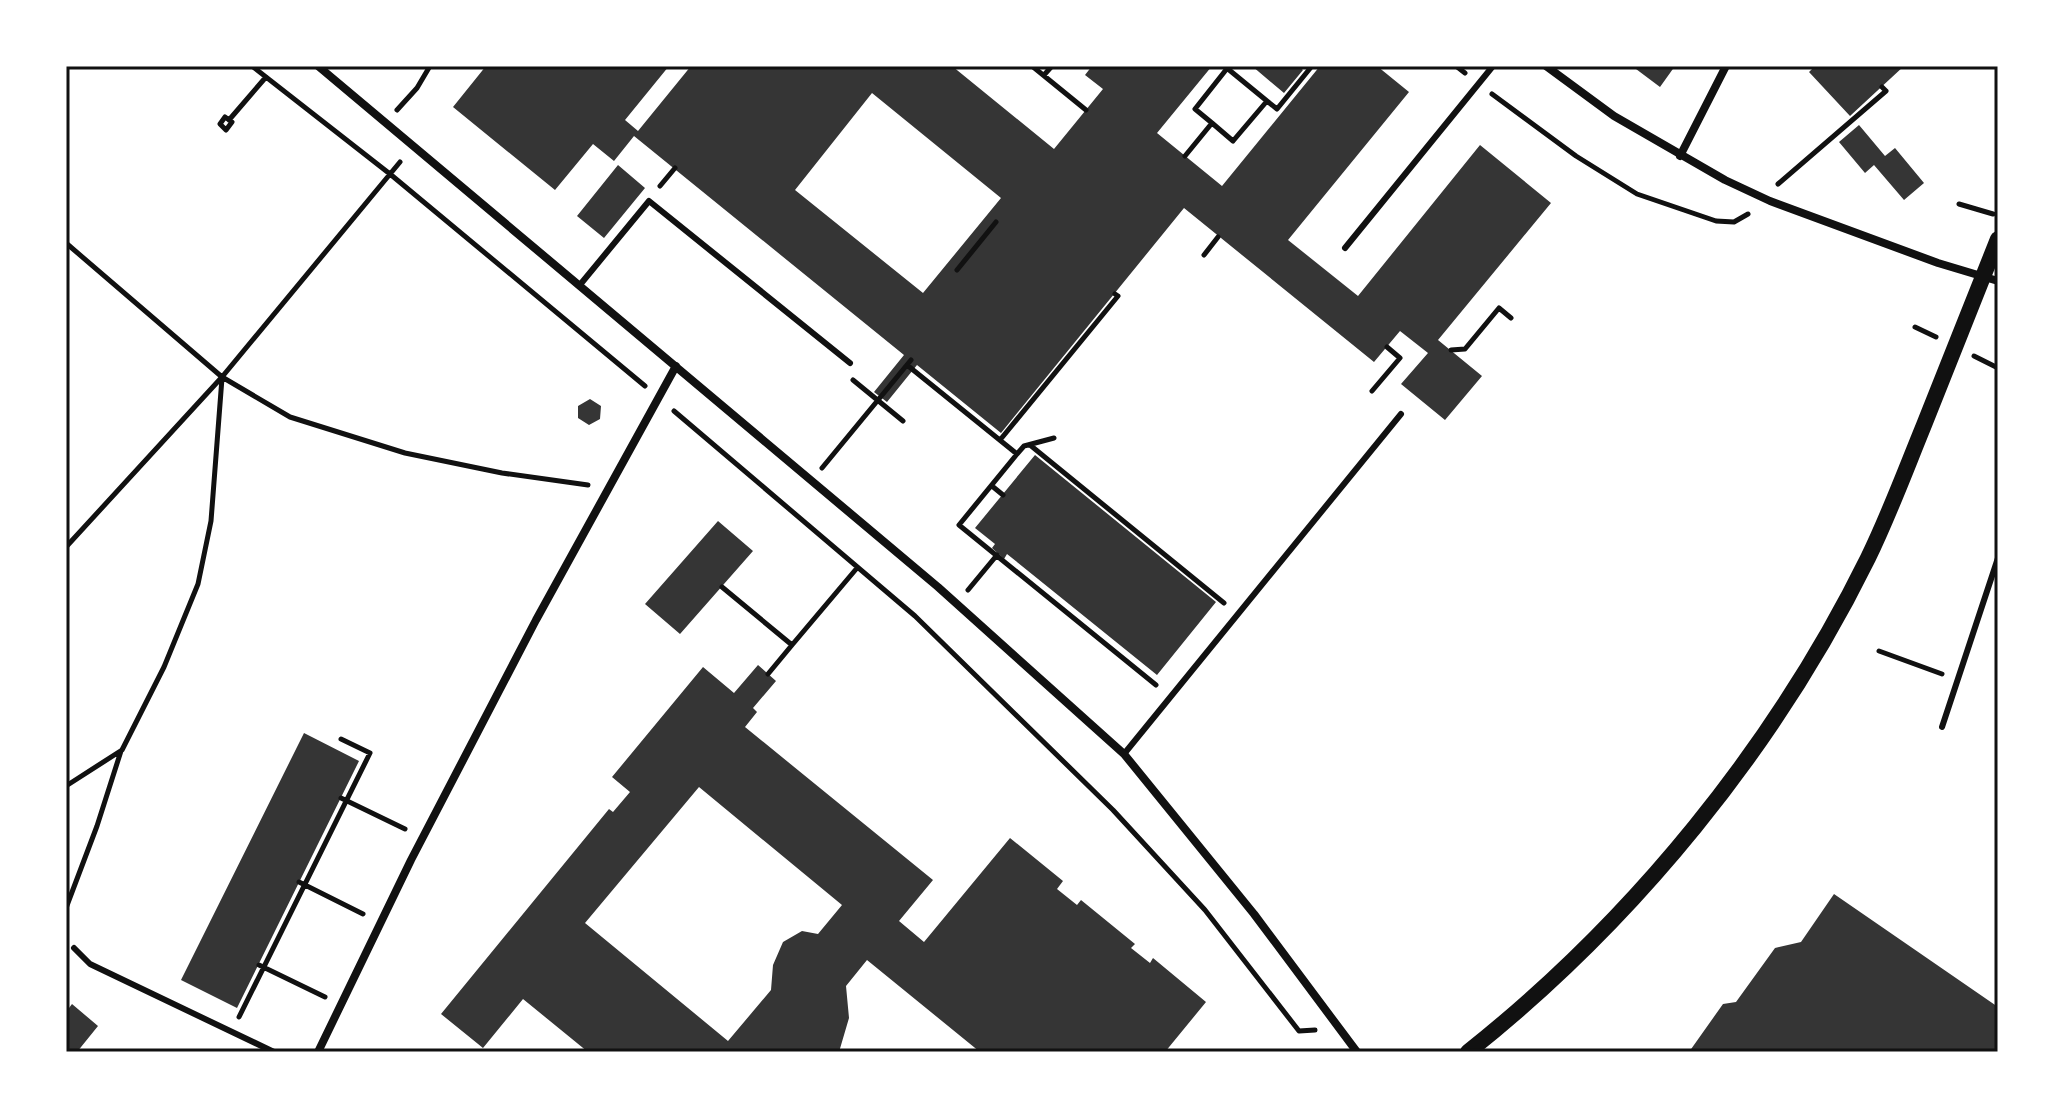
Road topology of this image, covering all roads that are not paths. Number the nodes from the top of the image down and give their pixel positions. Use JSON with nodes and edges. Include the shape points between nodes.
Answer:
{"nodes":[{"id":1,"x":318,"y":66,"type":"edge"},
{"id":2,"x":1493,"y":66,"type":"edge"},
{"id":3,"x":1546,"y":66,"type":"edge"},
{"id":4,"x":1726,"y":66,"type":"edge"},
{"id":5,"x":1680,"y":156,"type":"junction"},
{"id":6,"x":1998,"y":239,"type":"edge"},
{"id":7,"x":1345,"y":248,"type":"dead end"},
{"id":8,"x":1990,"y":279,"type":"edge"},
{"id":9,"x":579,"y":286,"type":"junction"},
{"id":10,"x":850,"y":363,"type":"dead end"},
{"id":11,"x":676,"y":366,"type":"junction"},
{"id":12,"x":1401,"y":414,"type":"dead end"},
{"id":13,"x":1998,"y":558,"type":"edge"},
{"id":14,"x":1942,"y":727,"type":"dead end"},
{"id":15,"x":1124,"y":754,"type":"junction"},
{"id":16,"x":74,"y":948,"type":"dead end"},
{"id":17,"x":322,"y":1051,"type":"edge"},
{"id":18,"x":274,"y":1052,"type":"edge"},
{"id":19,"x":1357,"y":1052,"type":"edge"},
{"id":20,"x":1468,"y":1052,"type":"edge"}],
"edges":[{"from":1,"to":9,"type":"street"},
{"from":2,"to":7,"type":"lane"},
{"from":3,"to":5,"type":"street"},
{"from":4,"to":5,"type":"street"},
{"from":5,"to":8,"type":"street","via":[[1766,200]]},
{"from":6,"to":8,"type":"main road"},
{"from":8,"to":20,"type":"main road","via":[[1868,558],[1772,726],[1641,888],[1556,975]]},
{"from":9,"to":10,"type":"lane","via":[[649,201]]},
{"from":9,"to":11,"type":"street"},
{"from":11,"to":15,"type":"street","via":[[957,604]]},
{"from":11,"to":17,"type":"street","via":[[536,620],[380,922]]},
{"from":12,"to":15,"type":"lane"},
{"from":13,"to":14,"type":"lane"},
{"from":15,"to":19,"type":"street"},
{"from":16,"to":18,"type":"lane","via":[[90,964]]}]}
